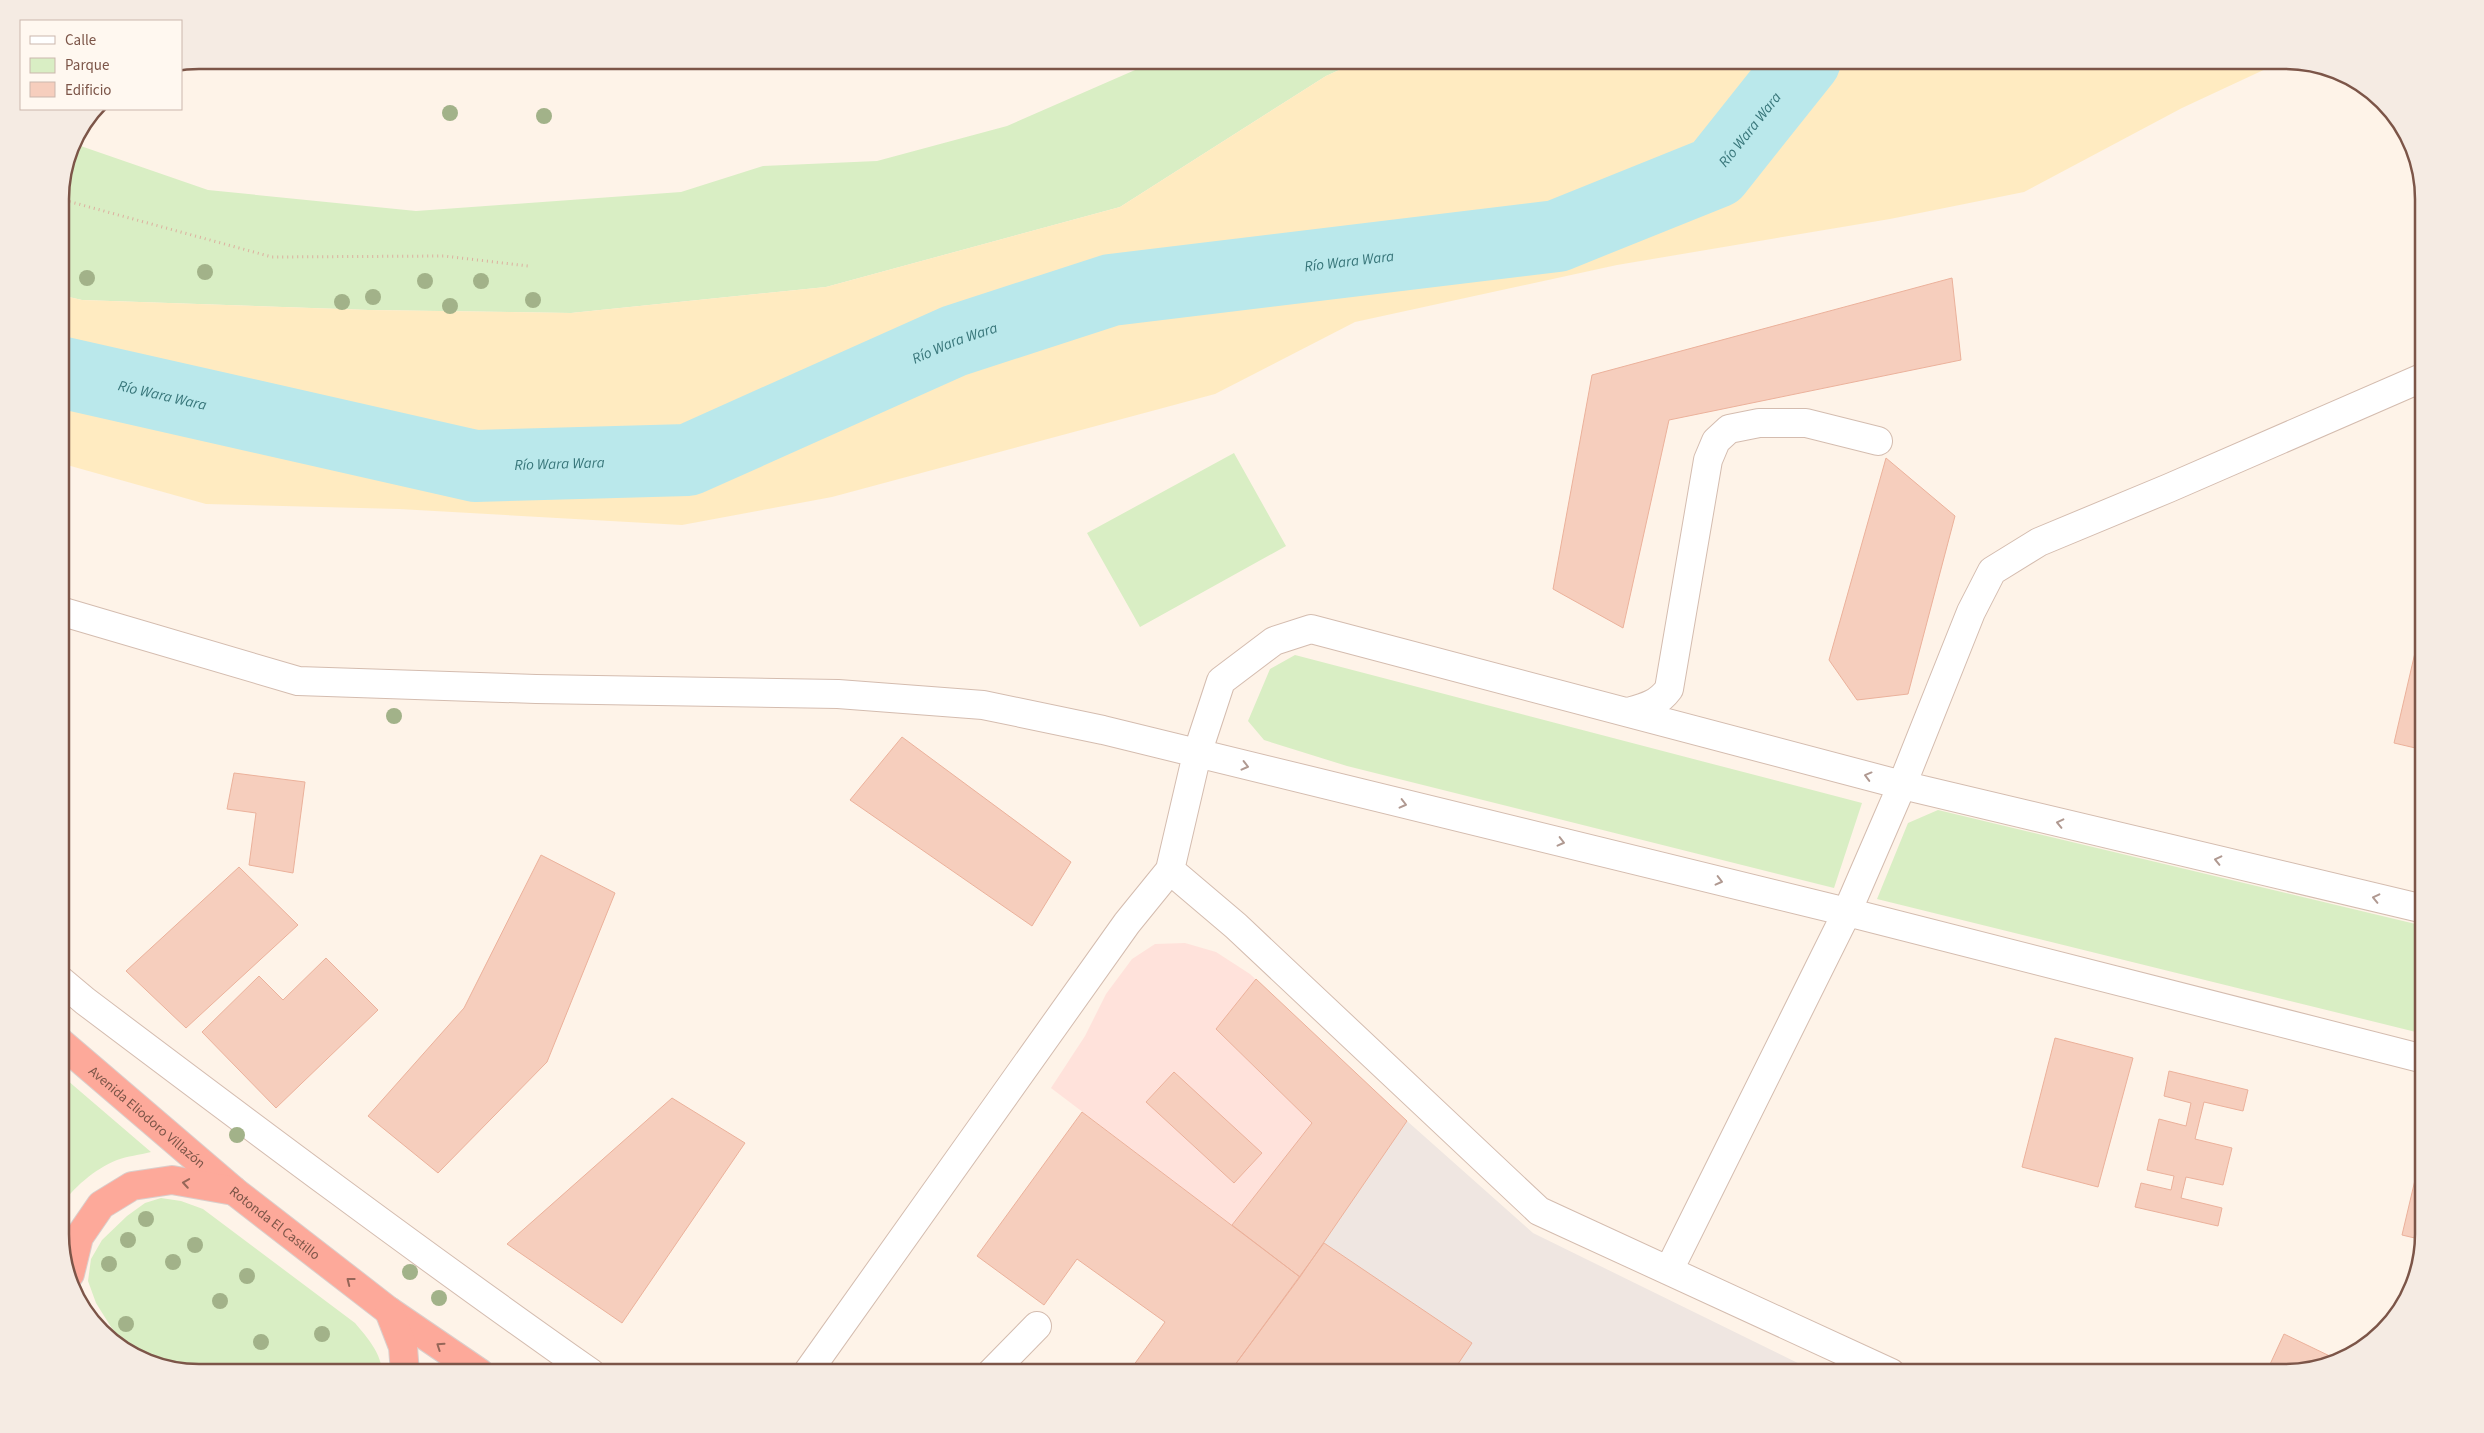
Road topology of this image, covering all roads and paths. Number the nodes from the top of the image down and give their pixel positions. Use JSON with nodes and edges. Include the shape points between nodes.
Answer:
{"nodes":[{"id":1,"x":69,"y":201,"type":"edge"},
{"id":2,"x":528,"y":266,"type":"dead end"},
{"id":3,"x":2415,"y":381,"type":"edge"},
{"id":4,"x":1878,"y":440,"type":"dead end"},
{"id":5,"x":69,"y":614,"type":"edge"},
{"id":6,"x":1628,"y":712,"type":"junction"},
{"id":7,"x":1197,"y":754,"type":"junction"},
{"id":8,"x":1902,"y":785,"type":"junction"},
{"id":9,"x":1170,"y":870,"type":"junction"},
{"id":10,"x":2415,"y":907,"type":"edge"},
{"id":11,"x":1847,"y":912,"type":"junction"},
{"id":12,"x":69,"y":988,"type":"edge"},
{"id":13,"x":69,"y":1050,"type":"edge"},
{"id":14,"x":2415,"y":1057,"type":"edge"},
{"id":15,"x":234,"y":1191,"type":"junction"},
{"id":16,"x":72,"y":1264,"type":"edge"},
{"id":17,"x":1669,"y":1270,"type":"junction"},
{"id":18,"x":389,"y":1311,"type":"junction"},
{"id":19,"x":1037,"y":1326,"type":"dead end"},
{"id":20,"x":403,"y":1364,"type":"edge"},
{"id":21,"x":467,"y":1364,"type":"edge"},
{"id":22,"x":579,"y":1364,"type":"edge"},
{"id":23,"x":813,"y":1364,"type":"edge"},
{"id":24,"x":1000,"y":1364,"type":"edge"},
{"id":25,"x":1872,"y":1364,"type":"edge"}],
"edges":[{"from":1,"to":2,"type":"path","via":[[272,257],[444,256]]},
{"from":3,"to":8,"type":"street","via":[[2039,542],[1992,571],[1971,612]]},
{"from":4,"to":6,"type":"street","via":[[1806,423],[1759,423],[1730,429],[1716,441],[1708,460],[1668,689],[1661,700]]},
{"from":5,"to":7,"type":"street","via":[[298,681],[838,694],[982,705],[1103,730]]},
{"from":6,"to":7,"type":"street","via":[[1311,629],[1274,642],[1220,681]]},
{"from":8,"to":6,"type":"street","one_way":true},
{"from":7,"to":9,"type":"street"},
{"from":7,"to":11,"type":"street","one_way":true},
{"from":10,"to":8,"type":"street","one_way":true},
{"from":8,"to":11,"type":"street"},
{"from":9,"to":17,"type":"street","via":[[1236,926],[1539,1211]]},
{"from":9,"to":23,"type":"street","via":[[1127,923]]},
{"from":11,"to":14,"type":"street"},
{"from":11,"to":17,"type":"street"},
{"from":12,"to":22,"type":"street","via":[[294,1158]]},
{"from":13,"to":15,"type":"highway","name":"Avenida Eliodoro Villazón"},
{"from":15,"to":16,"type":"highway","name":"Rotonda El Castillo","one_way":true,"via":[[172,1180],[132,1186],[101,1205],[79,1237]]},
{"from":18,"to":15,"type":"highway","name":"Rotonda El Castillo","one_way":true},
{"from":17,"to":25,"type":"street"},
{"from":18,"to":20,"type":"highway","via":[[402,1347]]},
{"from":21,"to":18,"type":"highway","one_way":true},
{"from":19,"to":24,"type":"street"}]}
